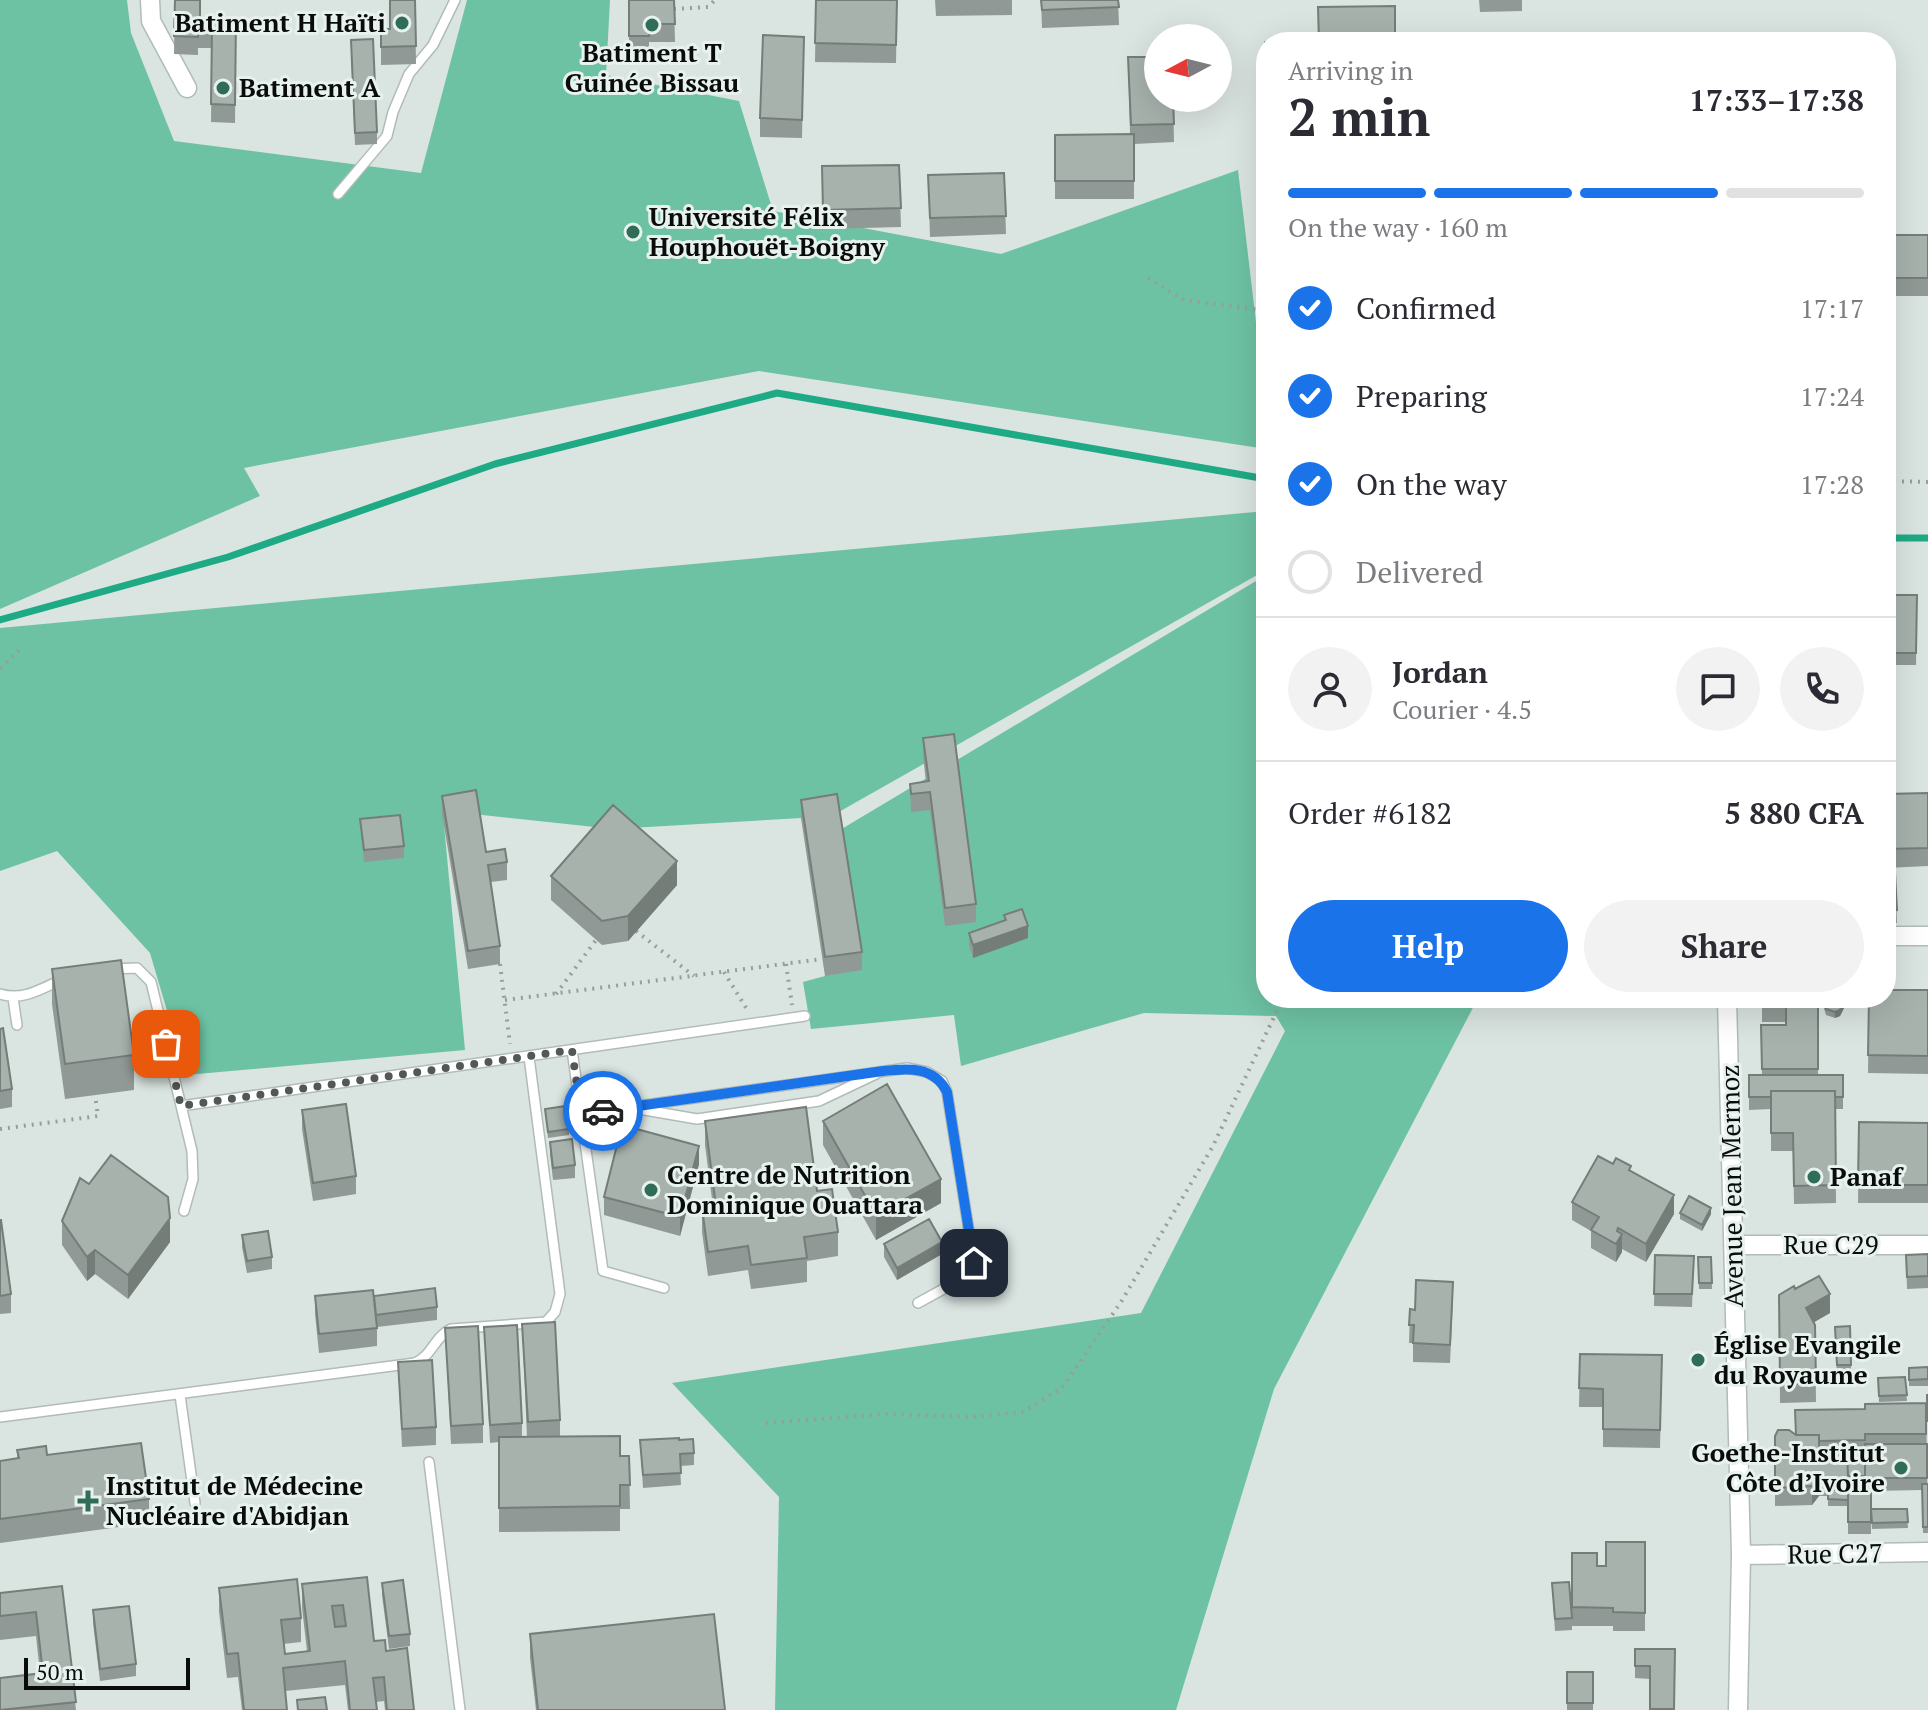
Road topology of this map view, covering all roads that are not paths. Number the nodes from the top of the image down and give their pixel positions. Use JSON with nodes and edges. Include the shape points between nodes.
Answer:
{"nodes":[{"id":1,"x":150,"y":0,"type":"edge"},
{"id":2,"x":455,"y":0,"type":"edge"},
{"id":3,"x":187,"y":88,"type":"dead end"},
{"id":4,"x":338,"y":194,"type":"dead end"},
{"id":5,"x":1896,"y":936,"type":"edge"},
{"id":6,"x":1928,"y":936,"type":"edge"},
{"id":7,"x":96,"y":971,"type":"edge"},
{"id":8,"x":76,"y":975,"type":"edge"},
{"id":9,"x":0,"y":994,"type":"edge"},
{"id":10,"x":13,"y":998,"type":"junction"},
{"id":11,"x":1727,"y":1008,"type":"edge"},
{"id":12,"x":799,"y":1017,"type":"road end"},
{"id":13,"x":17,"y":1025,"type":"dead end"},
{"id":14,"x":572,"y":1050,"type":"junction"},
{"id":15,"x":529,"y":1057,"type":"junction"},
{"id":16,"x":883,"y":1071,"type":"junction"},
{"id":17,"x":181,"y":1106,"type":"junction"},
{"id":18,"x":632,"y":1107,"type":"junction"},
{"id":19,"x":581,"y":1114,"type":"junction"},
{"id":20,"x":184,"y":1211,"type":"dead end"},
{"id":21,"x":1735,"y":1245,"type":"junction"},
{"id":22,"x":1928,"y":1245,"type":"edge"},
{"id":23,"x":664,"y":1288,"type":"dead end"},
{"id":24,"x":918,"y":1303,"type":"dead end"},
{"id":25,"x":180,"y":1395,"type":"junction"},
{"id":26,"x":0,"y":1417,"type":"edge"},
{"id":27,"x":429,"y":1462,"type":"dead end"},
{"id":28,"x":195,"y":1503,"type":"dead end"},
{"id":29,"x":1928,"y":1552,"type":"edge"},
{"id":30,"x":1741,"y":1555,"type":"junction"},
{"id":31,"x":460,"y":1710,"type":"edge"},
{"id":32,"x":1738,"y":1710,"type":"edge"}],
"edges":[{"from":1,"to":3,"type":"street","via":[[151,21]]},
{"from":2,"to":4,"type":"lane","via":[[433,45],[409,74],[387,136]]},
{"from":5,"to":6,"type":"street"},
{"from":7,"to":17,"type":"lane","via":[[137,968],[151,982]]},
{"from":8,"to":10,"type":"lane"},
{"from":9,"to":10,"type":"lane"},
{"from":10,"to":13,"type":"lane"},
{"from":11,"to":21,"type":"street","name":"Avenue Jean Mermoz"},
{"from":12,"to":14,"type":"lane"},
{"from":14,"to":15,"type":"lane"},
{"from":14,"to":19,"type":"lane"},
{"from":15,"to":17,"type":"lane"},
{"from":15,"to":25,"type":"lane","via":[[560,1294],[546,1322],[451,1329],[415,1363]]},
{"from":16,"to":18,"type":"lane"},
{"from":16,"to":18,"type":"lane","via":[[819,1101],[712,1117],[686,1118]]},
{"from":16,"to":24,"type":"lane","via":[[907,1068],[942,1081],[973,1246],[974,1263],[967,1276]]},
{"from":17,"to":20,"type":"lane","via":[[193,1179]]},
{"from":18,"to":19,"type":"lane"},
{"from":19,"to":23,"type":"lane","via":[[603,1271]]},
{"from":21,"to":22,"type":"street","name":"Rue C29"},
{"from":21,"to":30,"type":"street","name":"Avenue Jean Mermoz"},
{"from":25,"to":26,"type":"lane"},
{"from":25,"to":28,"type":"lane"},
{"from":27,"to":31,"type":"lane"},
{"from":29,"to":30,"type":"street","name":"Rue C27"},
{"from":30,"to":32,"type":"street","name":"Avenue Jean Mermoz"}]}
